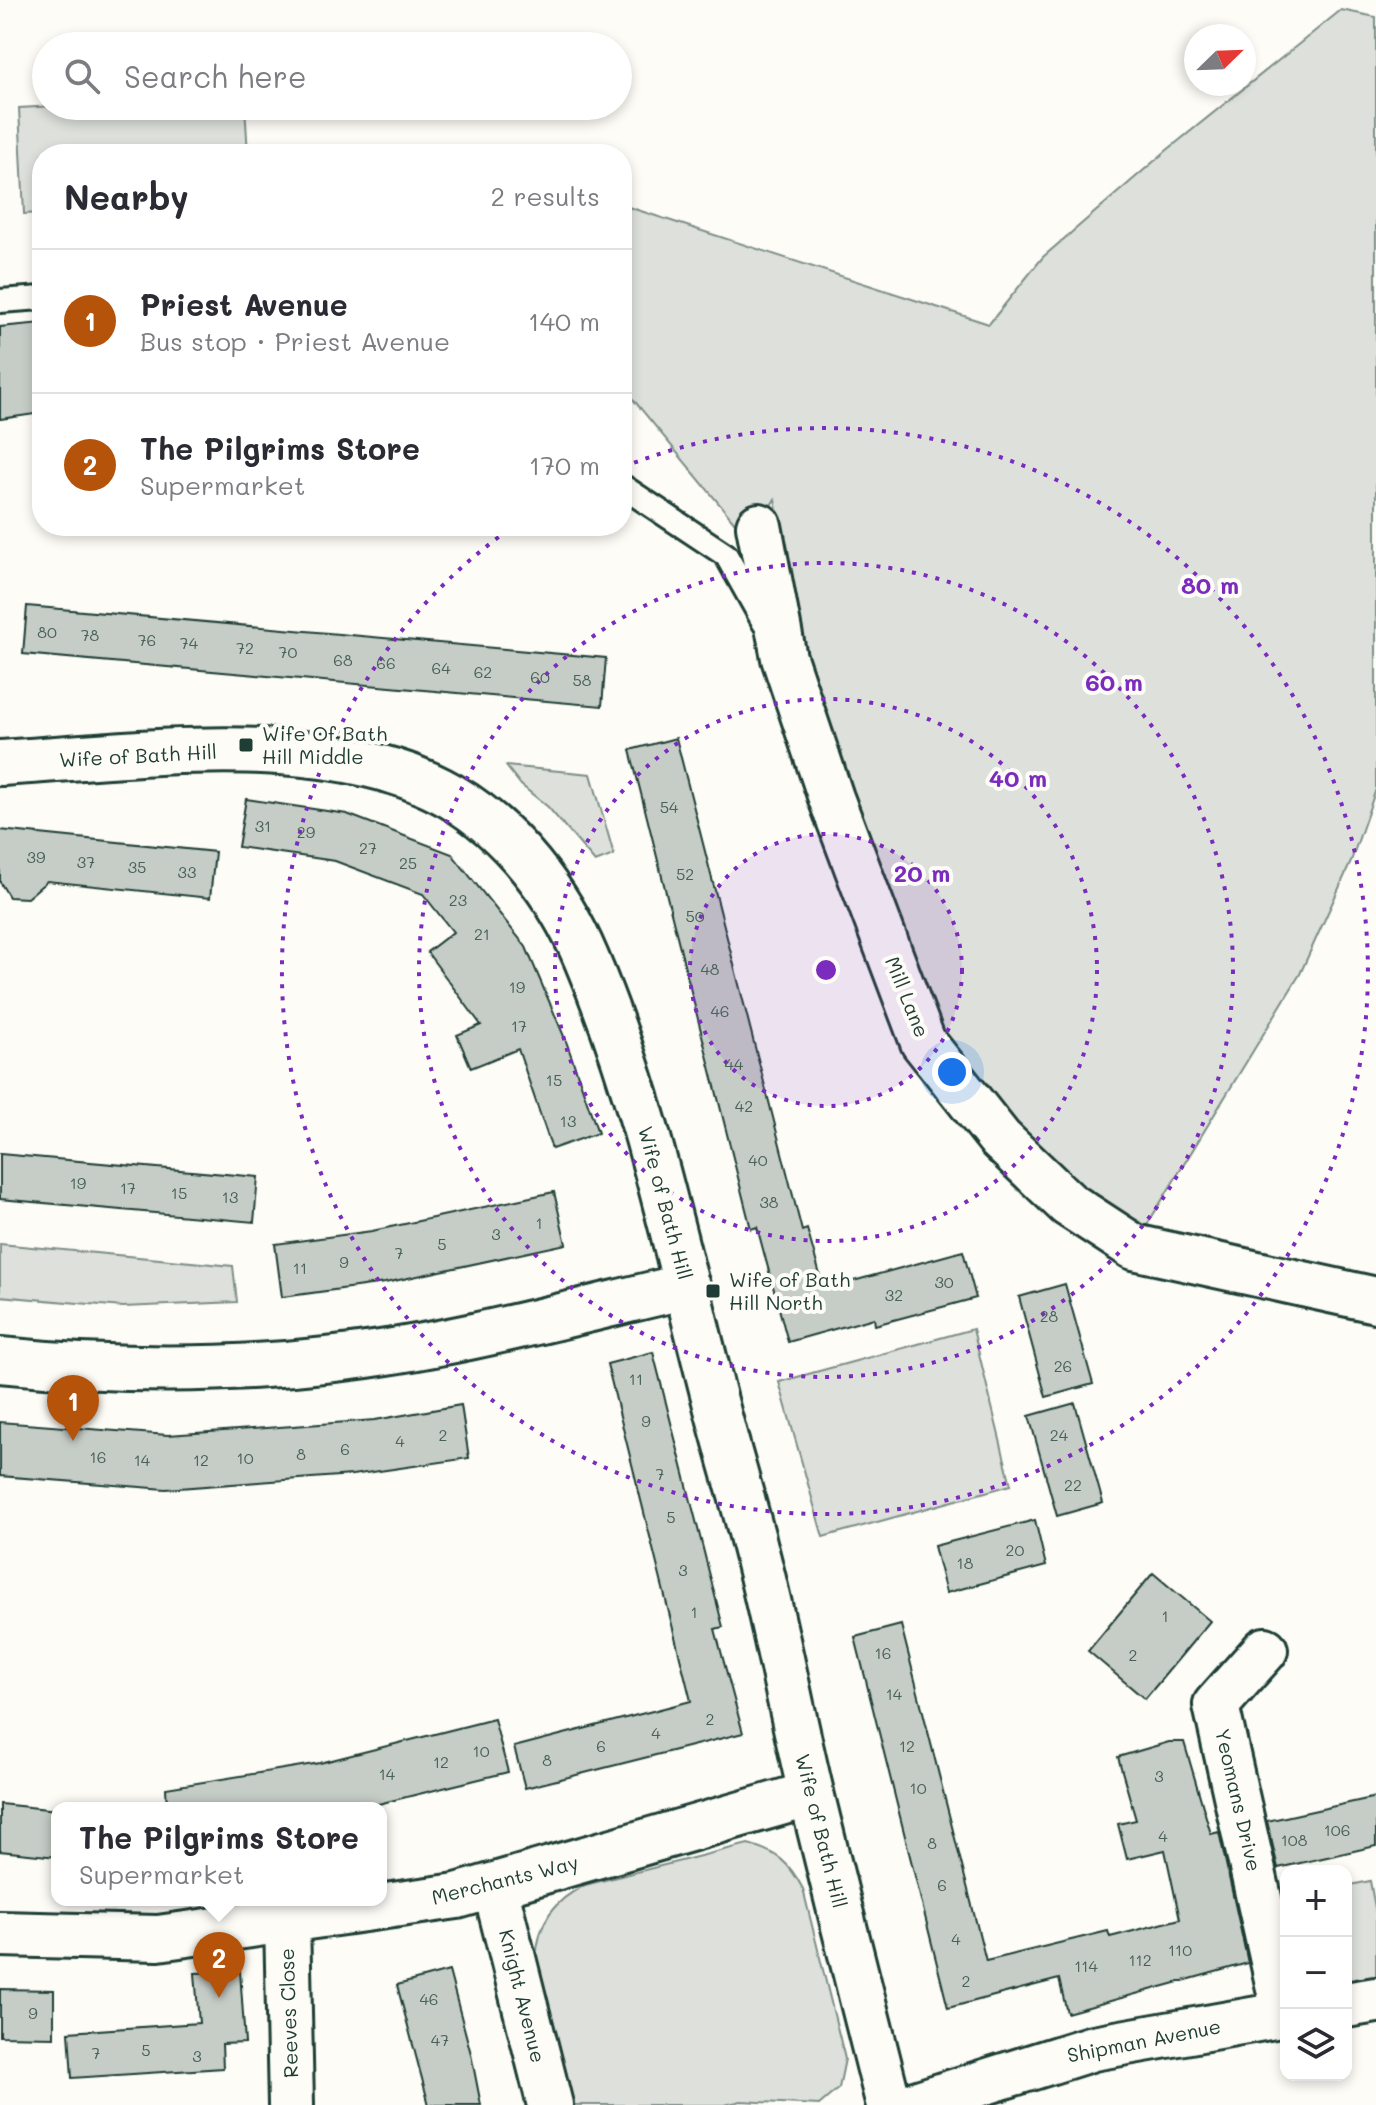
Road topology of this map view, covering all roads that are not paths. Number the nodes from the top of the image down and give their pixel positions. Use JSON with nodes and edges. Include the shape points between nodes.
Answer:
{"nodes":[{"id":1,"x":32,"y":299,"type":"edge"},
{"id":2,"x":0,"y":301,"type":"edge"},
{"id":3,"x":632,"y":492,"type":"edge"},
{"id":4,"x":759,"y":526,"type":"dead end"},
{"id":5,"x":784,"y":658,"type":"junction"},
{"id":6,"x":0,"y":763,"type":"edge"},
{"id":7,"x":687,"y":1286,"type":"junction"},
{"id":8,"x":1376,"y":1300,"type":"edge"},
{"id":9,"x":0,"y":1360,"type":"edge"},
{"id":10,"x":1265,"y":1650,"type":"dead end"},
{"id":11,"x":811,"y":1794,"type":"junction"},
{"id":12,"x":495,"y":1887,"type":"junction"},
{"id":13,"x":386,"y":1906,"type":"edge"},
{"id":14,"x":387,"y":1906,"type":"edge"},
{"id":15,"x":287,"y":1920,"type":"junction"},
{"id":16,"x":0,"y":1934,"type":"edge"},
{"id":17,"x":1376,"y":2000,"type":"edge"},
{"id":18,"x":1352,"y":2004,"type":"edge"},
{"id":19,"x":1284,"y":2009,"type":"edge"},
{"id":20,"x":1280,"y":2015,"type":"edge"},
{"id":21,"x":291,"y":2105,"type":"edge"},
{"id":22,"x":550,"y":2105,"type":"edge"},
{"id":23,"x":889,"y":2105,"type":"edge"},
{"id":24,"x":912,"y":2105,"type":"edge"}],
"edges":[{"from":1,"to":2,"type":"lane"},
{"from":3,"to":5,"type":"lane","via":[[726,555]]},
{"from":4,"to":5,"type":"street","name":"Mill Lane"},
{"from":5,"to":8,"type":"street","name":"Mill Lane","via":[[923,1042],[1000,1139],[1068,1204],[1134,1247]]},
{"from":6,"to":7,"type":"street","name":"Wife of Bath Hill","via":[[253,751],[325,756],[418,780],[485,819],[543,881],[585,955],[643,1118]]},
{"from":7,"to":9,"type":"street","via":[[437,1343],[336,1359],[139,1370]]},
{"from":7,"to":11,"type":"street","name":"Wife of Bath Hill","via":[[757,1554]]},
{"from":10,"to":19,"type":"street","name":"Yeomans Drive","via":[[1216,1705]]},
{"from":11,"to":12,"type":"street","name":"Merchants Way"},
{"from":11,"to":23,"type":"street","name":"Wife of Bath Hill"},
{"from":12,"to":14,"type":"street","name":"Merchants Way"},
{"from":12,"to":22,"type":"street","name":"Knight Avenue"},
{"from":13,"to":15,"type":"street","name":"Merchants Way"},
{"from":15,"to":16,"type":"street","name":"Merchants Way","via":[[158,1938]]},
{"from":15,"to":21,"type":"street","name":"Reeves Close"},
{"from":17,"to":18,"type":"street"},
{"from":20,"to":24,"type":"street","name":"Shipman Avenue","via":[[1093,2048]]}]}
